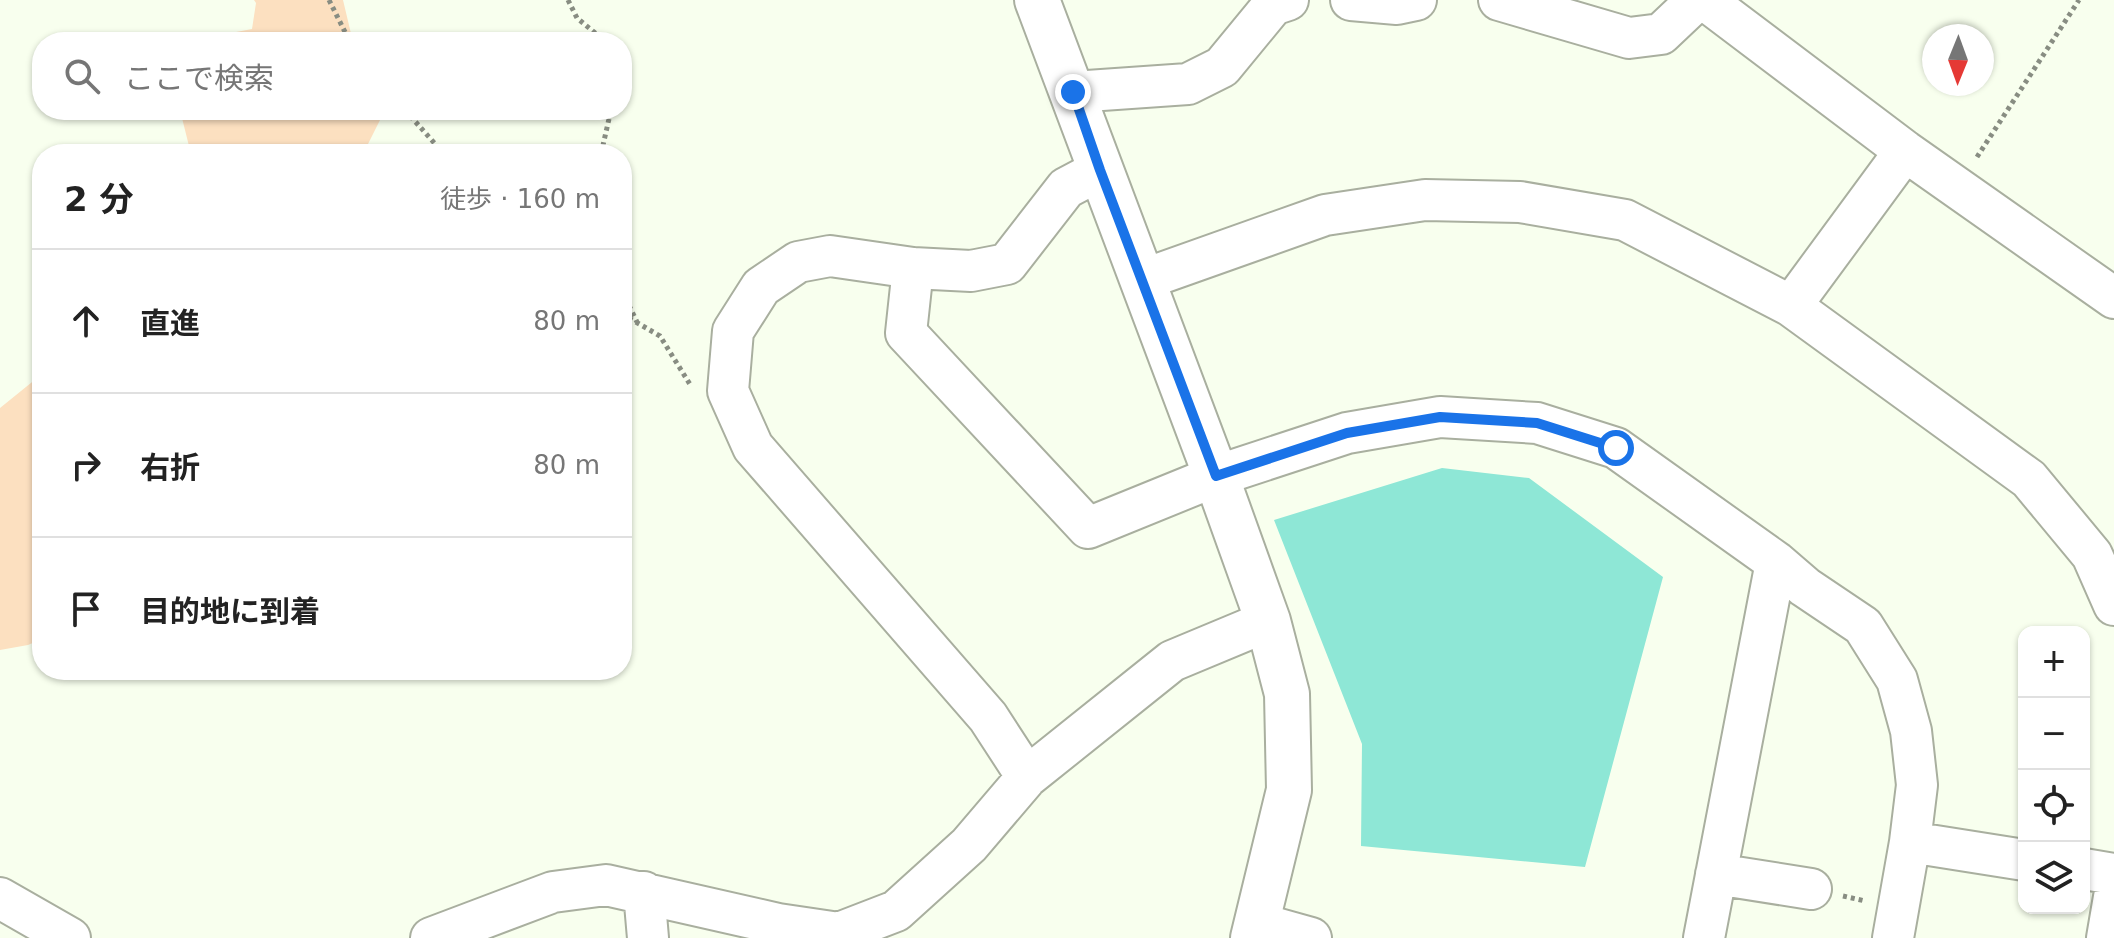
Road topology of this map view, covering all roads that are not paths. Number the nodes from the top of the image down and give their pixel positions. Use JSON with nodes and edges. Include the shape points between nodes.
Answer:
{"nodes":[{"id":1,"x":1037,"y":0,"type":"edge"},
{"id":2,"x":1288,"y":0,"type":"edge"},
{"id":3,"x":1351,"y":0,"type":"edge"},
{"id":4,"x":1416,"y":0,"type":"edge"},
{"id":5,"x":1499,"y":0,"type":"edge"},
{"id":6,"x":1697,"y":0,"type":"edge"},
{"id":7,"x":1705,"y":0,"type":"edge"},
{"id":8,"x":1073,"y":92,"type":"junction"},
{"id":9,"x":1905,"y":151,"type":"junction"},
{"id":10,"x":1100,"y":170,"type":"junction"},
{"id":11,"x":913,"y":268,"type":"junction"},
{"id":12,"x":1142,"y":280,"type":"junction"},
{"id":13,"x":2114,"y":298,"type":"edge"},
{"id":14,"x":1791,"y":306,"type":"junction"},
{"id":15,"x":1216,"y":476,"type":"junction"},
{"id":16,"x":1776,"y":562,"type":"junction"},
{"id":17,"x":2114,"y":605,"type":"edge"},
{"id":18,"x":1268,"y":621,"type":"junction"},
{"id":19,"x":1027,"y":777,"type":"junction"},
{"id":20,"x":1910,"y":842,"type":"junction"},
{"id":21,"x":2018,"y":859,"type":"edge"},
{"id":22,"x":2090,"y":870,"type":"edge"},
{"id":23,"x":1716,"y":874,"type":"junction"},
{"id":24,"x":2114,"y":874,"type":"edge"},
{"id":25,"x":1811,"y":889,"type":"dead end"},
{"id":26,"x":644,"y":892,"type":"junction"},
{"id":27,"x":2114,"y":897,"type":"edge"},
{"id":28,"x":0,"y":898,"type":"edge"},
{"id":29,"x":1255,"y":930,"type":"edge"},
{"id":30,"x":70,"y":938,"type":"edge"},
{"id":31,"x":431,"y":938,"type":"edge"},
{"id":32,"x":648,"y":938,"type":"edge"},
{"id":33,"x":1311,"y":938,"type":"edge"},
{"id":34,"x":1704,"y":938,"type":"edge"},
{"id":35,"x":1893,"y":938,"type":"edge"},
{"id":36,"x":2107,"y":938,"type":"edge"}],
"edges":[{"from":1,"to":8,"type":"street"},
{"from":2,"to":8,"type":"street","via":[[1273,5],[1222,67],[1188,84]]},
{"from":3,"to":4,"type":"street"},
{"from":5,"to":6,"type":"street","via":[[1629,38],[1661,34]]},
{"from":7,"to":9,"type":"street"},
{"from":8,"to":10,"type":"street"},
{"from":9,"to":13,"type":"street"},
{"from":9,"to":14,"type":"street"},
{"from":10,"to":11,"type":"street","via":[[1066,188],[1007,264],[971,271]]},
{"from":10,"to":12,"type":"street"},
{"from":11,"to":15,"type":"street","via":[[906,333],[1088,528]]},
{"from":11,"to":19,"type":"street","via":[[830,256],[798,262],[761,287],[733,331],[728,391],[753,447],[988,717]]},
{"from":12,"to":14,"type":"street","via":[[1325,215],[1425,200],[1520,202],[1625,220]]},
{"from":12,"to":15,"type":"street"},
{"from":14,"to":17,"type":"street","via":[[2029,479],[2092,555]]},
{"from":15,"to":16,"type":"street","via":[[1347,433],[1440,417],[1537,423],[1616,448]]},
{"from":15,"to":18,"type":"street"},
{"from":16,"to":20,"type":"street","via":[[1863,626],[1897,680],[1911,731],[1917,785]]},
{"from":16,"to":23,"type":"street"},
{"from":18,"to":19,"type":"street","via":[[1172,661]]},
{"from":18,"to":29,"type":"street","via":[[1287,694],[1289,790]]},
{"from":19,"to":26,"type":"street","via":[[969,845],[896,911],[839,933]]},
{"from":20,"to":21,"type":"street"},
{"from":20,"to":35,"type":"street"},
{"from":22,"to":24,"type":"street"},
{"from":23,"to":25,"type":"street"},
{"from":23,"to":34,"type":"street"},
{"from":26,"to":31,"type":"street","via":[[606,885],[553,892]]},
{"from":26,"to":32,"type":"street"},
{"from":27,"to":36,"type":"street"},
{"from":28,"to":30,"type":"street"},
{"from":29,"to":33,"type":"street"}]}
